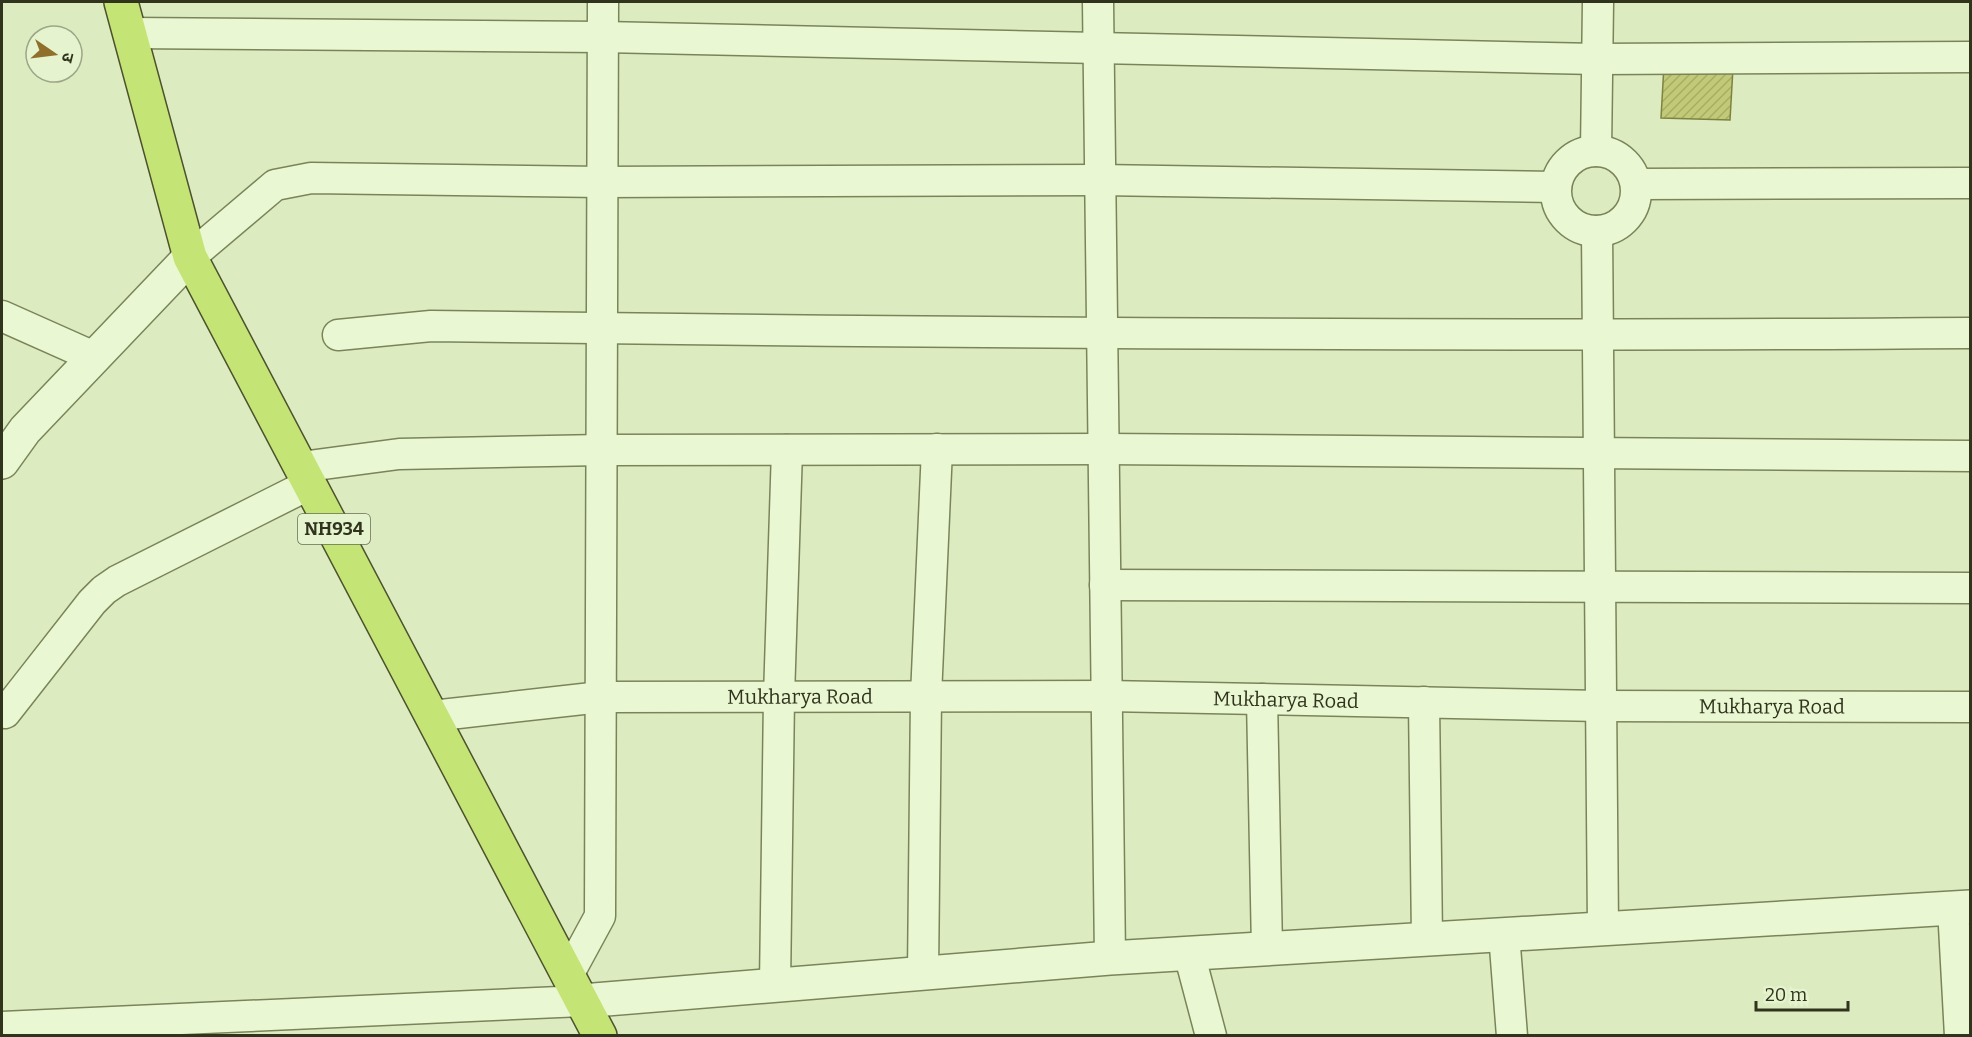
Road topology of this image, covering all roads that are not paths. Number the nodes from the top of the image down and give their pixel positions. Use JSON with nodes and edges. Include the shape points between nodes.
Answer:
{"nodes":[{"id":1,"x":121,"y":2,"type":"edge"},
{"id":2,"x":603,"y":2,"type":"edge"},
{"id":3,"x":1098,"y":2,"type":"edge"},
{"id":4,"x":1598,"y":2,"type":"edge"},
{"id":5,"x":130,"y":33,"type":"junction"},
{"id":6,"x":603,"y":37,"type":"junction"},
{"id":7,"x":1099,"y":47,"type":"junction"},
{"id":8,"x":1971,"y":57,"type":"edge"},
{"id":9,"x":1597,"y":58,"type":"junction"},
{"id":10,"x":1596,"y":151,"type":"junction"},
{"id":11,"x":1100,"y":180,"type":"junction"},
{"id":12,"x":602,"y":182,"type":"junction"},
{"id":13,"x":1971,"y":183,"type":"edge"},
{"id":14,"x":1635,"y":184,"type":"junction"},
{"id":15,"x":1556,"y":187,"type":"junction"},
{"id":16,"x":1597,"y":231,"type":"junction"},
{"id":17,"x":190,"y":257,"type":"junction"},
{"id":18,"x":2,"y":316,"type":"edge"},
{"id":19,"x":602,"y":328,"type":"junction"},
{"id":20,"x":1971,"y":333,"type":"edge"},
{"id":21,"x":1102,"y":334,"type":"junction"},
{"id":22,"x":338,"y":335,"type":"dead end"},
{"id":23,"x":1598,"y":336,"type":"junction"},
{"id":24,"x":94,"y":357,"type":"junction"},
{"id":25,"x":1103,"y":449,"type":"junction"},
{"id":26,"x":602,"y":450,"type":"junction"},
{"id":27,"x":787,"y":450,"type":"junction"},
{"id":28,"x":936,"y":450,"type":"junction"},
{"id":29,"x":1599,"y":452,"type":"junction"},
{"id":30,"x":1971,"y":456,"type":"edge"},
{"id":31,"x":2,"y":462,"type":"edge"},
{"id":32,"x":306,"y":476,"type":"junction"},
{"id":33,"x":1105,"y":585,"type":"junction"},
{"id":34,"x":1600,"y":588,"type":"junction"},
{"id":35,"x":1971,"y":588,"type":"edge"},
{"id":36,"x":926,"y":696,"type":"junction"},
{"id":37,"x":1107,"y":696,"type":"junction"},
{"id":38,"x":601,"y":697,"type":"junction"},
{"id":39,"x":779,"y":697,"type":"junction"},
{"id":40,"x":1262,"y":699,"type":"junction"},
{"id":41,"x":1424,"y":702,"type":"junction"},
{"id":42,"x":1601,"y":706,"type":"junction"},
{"id":43,"x":1971,"y":707,"type":"edge"},
{"id":44,"x":4,"y":713,"type":"dead end"},
{"id":45,"x":432,"y":716,"type":"junction"},
{"id":46,"x":1962,"y":907,"type":"edge"},
{"id":47,"x":1604,"y":928,"type":"junction"},
{"id":48,"x":1504,"y":934,"type":"junction"},
{"id":49,"x":1427,"y":939,"type":"junction"},
{"id":50,"x":1267,"y":949,"type":"junction"},
{"id":51,"x":1189,"y":953,"type":"junction"},
{"id":52,"x":1110,"y":958,"type":"junction"},
{"id":53,"x":923,"y":973,"type":"junction"},
{"id":54,"x":776,"y":985,"type":"junction"},
{"id":55,"x":575,"y":988,"type":"junction"},
{"id":56,"x":2,"y":1027,"type":"edge"},
{"id":57,"x":600,"y":1035,"type":"edge"},
{"id":58,"x":1211,"y":1035,"type":"edge"},
{"id":59,"x":1512,"y":1035,"type":"edge"},
{"id":60,"x":1960,"y":1035,"type":"edge"}],
"edges":[{"from":1,"to":5,"type":"highway","number":"NH934"},
{"from":2,"to":6,"type":"street"},
{"from":3,"to":7,"type":"street"},
{"from":4,"to":9,"type":"street"},
{"from":5,"to":6,"type":"street"},
{"from":5,"to":17,"type":"highway","number":"NH934"},
{"from":6,"to":7,"type":"street"},
{"from":6,"to":12,"type":"street"},
{"from":7,"to":9,"type":"street"},
{"from":7,"to":11,"type":"street"},
{"from":8,"to":9,"type":"street"},
{"from":9,"to":10,"type":"street"},
{"from":10,"to":14,"type":"street","via":[[1622,160]]},
{"from":10,"to":15,"type":"street","via":[[1571,160]]},
{"from":11,"to":12,"type":"street"},
{"from":11,"to":15,"type":"street"},
{"from":11,"to":21,"type":"street"},
{"from":12,"to":17,"type":"street","via":[[311,178],[275,185]]},
{"from":12,"to":19,"type":"street"},
{"from":13,"to":14,"type":"street"},
{"from":14,"to":16,"type":"street","via":[[1636,198],[1631,211],[1622,221]]},
{"from":15,"to":16,"type":"street","via":[[1562,211],[1571,222]]},
{"from":16,"to":23,"type":"street"},
{"from":17,"to":24,"type":"street"},
{"from":17,"to":32,"type":"highway","number":"NH934"},
{"from":18,"to":24,"type":"street"},
{"from":19,"to":21,"type":"street"},
{"from":19,"to":22,"type":"street","via":[[415,326]]},
{"from":19,"to":26,"type":"street"},
{"from":20,"to":23,"type":"street"},
{"from":21,"to":23,"type":"street"},
{"from":21,"to":25,"type":"street"},
{"from":23,"to":29,"type":"street"},
{"from":24,"to":31,"type":"street","via":[[25,430]]},
{"from":25,"to":28,"type":"street"},
{"from":25,"to":29,"type":"street"},
{"from":25,"to":33,"type":"street"},
{"from":26,"to":27,"type":"street"},
{"from":26,"to":32,"type":"street","via":[[399,454]]},
{"from":26,"to":38,"type":"street"},
{"from":27,"to":28,"type":"street"},
{"from":27,"to":39,"type":"street"},
{"from":28,"to":36,"type":"street"},
{"from":29,"to":30,"type":"street"},
{"from":29,"to":34,"type":"street"},
{"from":32,"to":44,"type":"street","via":[[104,590]]},
{"from":32,"to":45,"type":"highway","number":"NH934"},
{"from":33,"to":34,"type":"street"},
{"from":33,"to":37,"type":"street"},
{"from":34,"to":35,"type":"street"},
{"from":34,"to":42,"type":"street"},
{"from":36,"to":37,"type":"street","name":"Mukharya Road"},
{"from":36,"to":39,"type":"street","name":"Mukharya Road"},
{"from":36,"to":53,"type":"street"},
{"from":37,"to":40,"type":"street","name":"Mukharya Road"},
{"from":37,"to":52,"type":"street"},
{"from":38,"to":39,"type":"street","name":"Mukharya Road"},
{"from":38,"to":45,"type":"street","name":"Mukharya Road"},
{"from":38,"to":55,"type":"street","via":[[600,916]]},
{"from":39,"to":54,"type":"street"},
{"from":40,"to":41,"type":"street","name":"Mukharya Road"},
{"from":40,"to":50,"type":"street"},
{"from":41,"to":42,"type":"street","name":"Mukharya Road"},
{"from":41,"to":49,"type":"street"},
{"from":42,"to":43,"type":"street","name":"Mukharya Road"},
{"from":42,"to":47,"type":"street"},
{"from":45,"to":55,"type":"highway","number":"NH934"},
{"from":46,"to":47,"type":"street"},
{"from":46,"to":60,"type":"street"},
{"from":47,"to":48,"type":"street"},
{"from":48,"to":49,"type":"street"},
{"from":48,"to":59,"type":"street"},
{"from":49,"to":50,"type":"street"},
{"from":50,"to":51,"type":"street"},
{"from":51,"to":52,"type":"street"},
{"from":51,"to":58,"type":"street"},
{"from":52,"to":53,"type":"street"},
{"from":53,"to":54,"type":"street"},
{"from":54,"to":55,"type":"street"},
{"from":55,"to":56,"type":"street"},
{"from":55,"to":57,"type":"highway","number":"NH934"}]}
